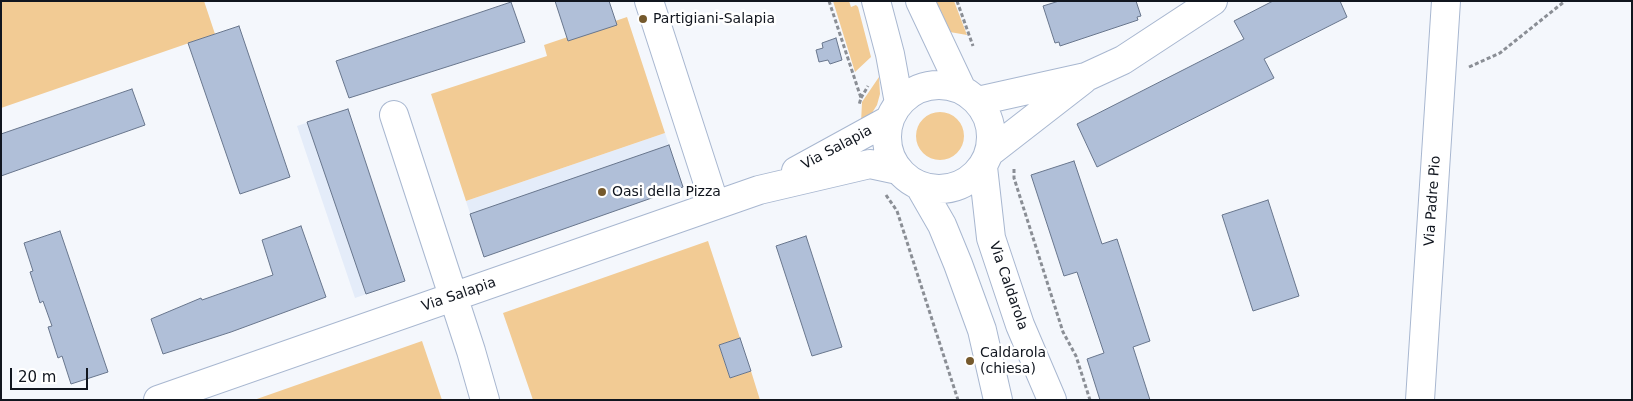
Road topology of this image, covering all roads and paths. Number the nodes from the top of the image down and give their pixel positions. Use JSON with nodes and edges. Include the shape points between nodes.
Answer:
{"nodes":[{"id":1,"x":649,"y":1,"type":"edge"},
{"id":2,"x":829,"y":1,"type":"edge"},
{"id":3,"x":876,"y":1,"type":"edge"},
{"id":4,"x":920,"y":1,"type":"edge"},
{"id":5,"x":1212,"y":1,"type":"edge"},
{"id":6,"x":1446,"y":1,"type":"edge"},
{"id":7,"x":1565,"y":1,"type":"edge"},
{"id":8,"x":1086,"y":77,"type":"junction"},
{"id":9,"x":1441,"y":80,"type":"junction"},
{"id":10,"x":970,"y":96,"type":"junction"},
{"id":11,"x":894,"y":111,"type":"junction"},
{"id":12,"x":856,"y":114,"type":"dead end"},
{"id":13,"x":394,"y":115,"type":"dead end"},
{"id":14,"x":986,"y":160,"type":"junction"},
{"id":15,"x":1014,"y":178,"type":"dead end"},
{"id":16,"x":899,"y":181,"type":"junction"},
{"id":17,"x":759,"y":190,"type":"junction"},
{"id":18,"x":715,"y":205,"type":"junction"},
{"id":19,"x":453,"y":297,"type":"junction"},
{"id":20,"x":158,"y":400,"type":"edge"},
{"id":21,"x":485,"y":400,"type":"edge"},
{"id":22,"x":958,"y":400,"type":"edge"},
{"id":23,"x":998,"y":400,"type":"edge"},
{"id":24,"x":1052,"y":400,"type":"edge"},
{"id":25,"x":1090,"y":400,"type":"edge"},
{"id":26,"x":1420,"y":400,"type":"edge"}],
"edges":[{"from":1,"to":18,"type":"street"},
{"from":2,"to":12,"type":"path","via":[[861,98]]},
{"from":3,"to":11,"type":"street","via":[[890,54]]},
{"from":4,"to":10,"type":"street"},
{"from":5,"to":8,"type":"street","via":[[1123,60]]},
{"from":6,"to":9,"type":"street","name":"Via Padre Pio"},
{"from":7,"to":9,"type":"path","via":[[1500,53]]},
{"from":8,"to":10,"type":"street"},
{"from":8,"to":14,"type":"street"},
{"from":9,"to":26,"type":"street","name":"Via Padre Pio"},
{"from":10,"to":11,"type":"street","via":[[952,86],[928,85],[912,92]]},
{"from":10,"to":14,"type":"street","via":[[986,112],[990,125],[992,139]]},
{"from":11,"to":16,"type":"street","via":[[886,138]]},
{"from":11,"to":17,"type":"street","name":"Via Salapia"},
{"from":13,"to":19,"type":"street"},
{"from":14,"to":16,"type":"street","via":[[973,177],[961,185],[940,189]]},
{"from":14,"to":24,"type":"street","name":"Via Caldarola","via":[[991,238],[1020,325]]},
{"from":15,"to":25,"type":"path","via":[[1064,332],[1076,356]]},
{"from":16,"to":17,"type":"street","name":"Via Salapia","via":[[870,164]]},
{"from":16,"to":22,"type":"path","via":[[898,211]]},
{"from":16,"to":23,"type":"street","via":[[942,225],[982,330]]},
{"from":17,"to":18,"type":"street","name":"Via Salapia"},
{"from":18,"to":19,"type":"street","name":"Via Salapia"},
{"from":19,"to":20,"type":"street","name":"Via Salapia"},
{"from":19,"to":21,"type":"street"}]}
